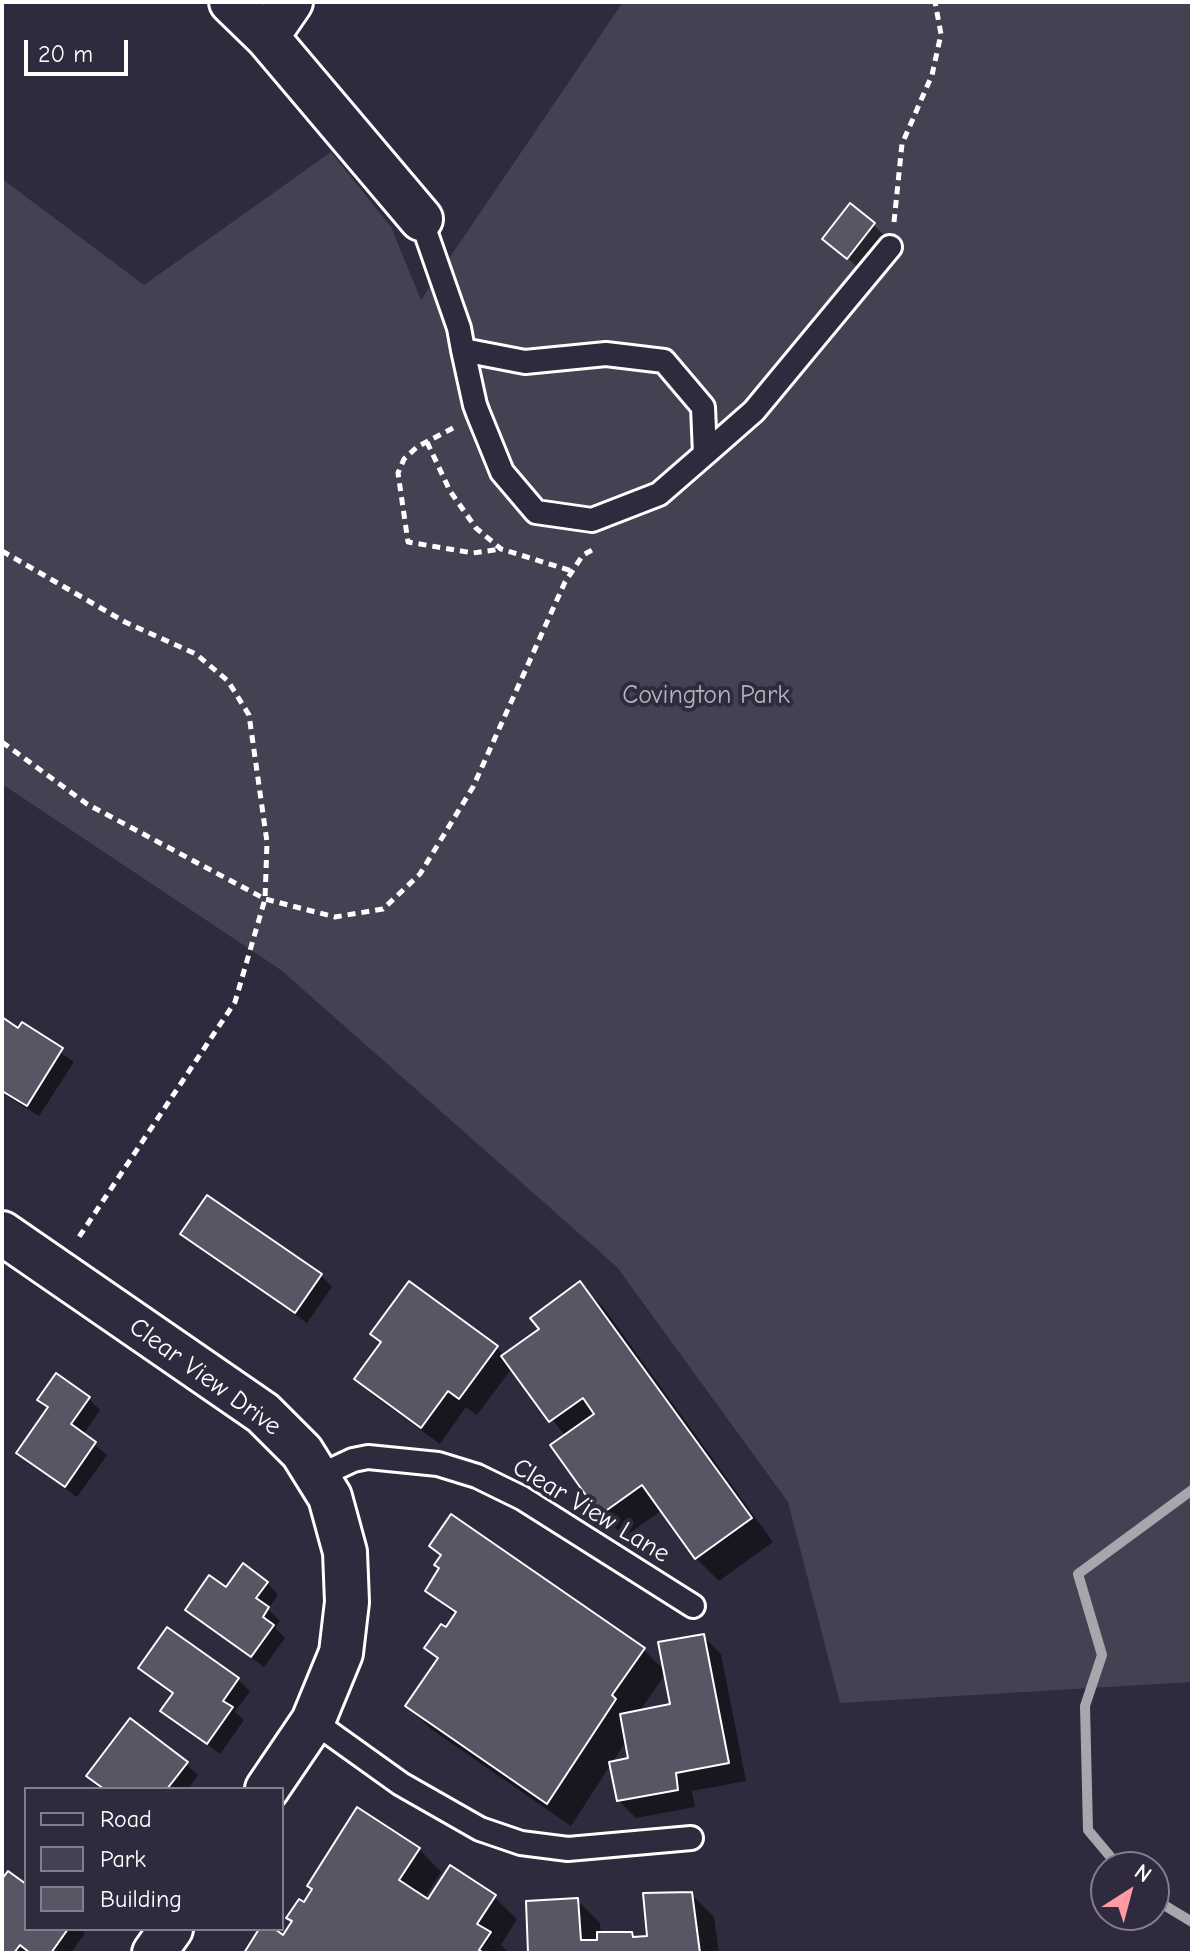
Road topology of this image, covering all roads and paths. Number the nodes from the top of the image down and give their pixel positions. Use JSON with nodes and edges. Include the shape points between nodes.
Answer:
{"nodes":[{"id":1,"x":231,"y":2,"type":"edge"},
{"id":2,"x":291,"y":2,"type":"edge"},
{"id":3,"x":935,"y":2,"type":"edge"},
{"id":4,"x":267,"y":37,"type":"junction"},
{"id":5,"x":421,"y":219,"type":"joint"},
{"id":6,"x":892,"y":241,"type":"joint"},
{"id":7,"x":463,"y":350,"type":"junction"},
{"id":8,"x":478,"y":413,"type":"junction"},
{"id":9,"x":427,"y":442,"type":"junction"},
{"id":10,"x":705,"y":454,"type":"junction"},
{"id":11,"x":603,"y":544,"type":"dead end"},
{"id":12,"x":501,"y":549,"type":"junction"},
{"id":13,"x":2,"y":551,"type":"edge"},
{"id":14,"x":572,"y":571,"type":"junction"},
{"id":15,"x":2,"y":742,"type":"edge"},
{"id":16,"x":265,"y":899,"type":"junction"},
{"id":17,"x":2,"y":1233,"type":"edge"},
{"id":18,"x":56,"y":1271,"type":"junction"},
{"id":19,"x":319,"y":1476,"type":"junction"},
{"id":20,"x":693,"y":1606,"type":"dead end"},
{"id":21,"x":313,"y":1721,"type":"junction"},
{"id":22,"x":268,"y":1787,"type":"edge"},
{"id":23,"x":691,"y":1838,"type":"dead end"}],
"edges":[{"from":1,"to":4,"type":"street"},
{"from":2,"to":4,"type":"street"},
{"from":3,"to":6,"type":"path","via":[[941,34],[932,75],[902,144]]},
{"from":4,"to":5,"type":"street"},
{"from":5,"to":7,"type":"lane"},
{"from":6,"to":10,"type":"lane","via":[[754,411]]},
{"from":7,"to":8,"type":"lane"},
{"from":7,"to":10,"type":"lane","via":[[525,362],[606,354],[664,361],[703,407]]},
{"from":8,"to":9,"type":"path"},
{"from":8,"to":10,"type":"lane","via":[[502,472],[536,512],[592,520],[659,494]]},
{"from":9,"to":12,"type":"path","via":[[450,491],[476,528]]},
{"from":9,"to":12,"type":"path","via":[[404,459],[398,473],[408,542],[473,553]]},
{"from":11,"to":14,"type":"path","via":[[583,555]]},
{"from":12,"to":14,"type":"path"},
{"from":13,"to":16,"type":"path","via":[[125,622],[196,654],[228,681],[249,715],[258,762],[267,842]]},
{"from":14,"to":16,"type":"path","via":[[473,787],[420,874],[383,909],[335,917]]},
{"from":15,"to":16,"type":"path","via":[[87,804]]},
{"from":16,"to":18,"type":"path","via":[[235,1002]]},
{"from":17,"to":18,"type":"street","name":"Clear View Drive"},
{"from":18,"to":19,"type":"street","name":"Clear View Drive","via":[[263,1413]]},
{"from":19,"to":20,"type":"lane","name":"Clear View Lane","via":[[368,1457],[438,1464],[477,1476],[522,1498]]},
{"from":19,"to":21,"type":"street","name":"Clear View Drive","via":[[345,1552],[347,1602],[341,1653]]},
{"from":21,"to":22,"type":"street","name":"Clear View Drive"},
{"from":21,"to":23,"type":"lane","via":[[401,1784],[480,1829],[521,1843],[568,1849]]}]}
